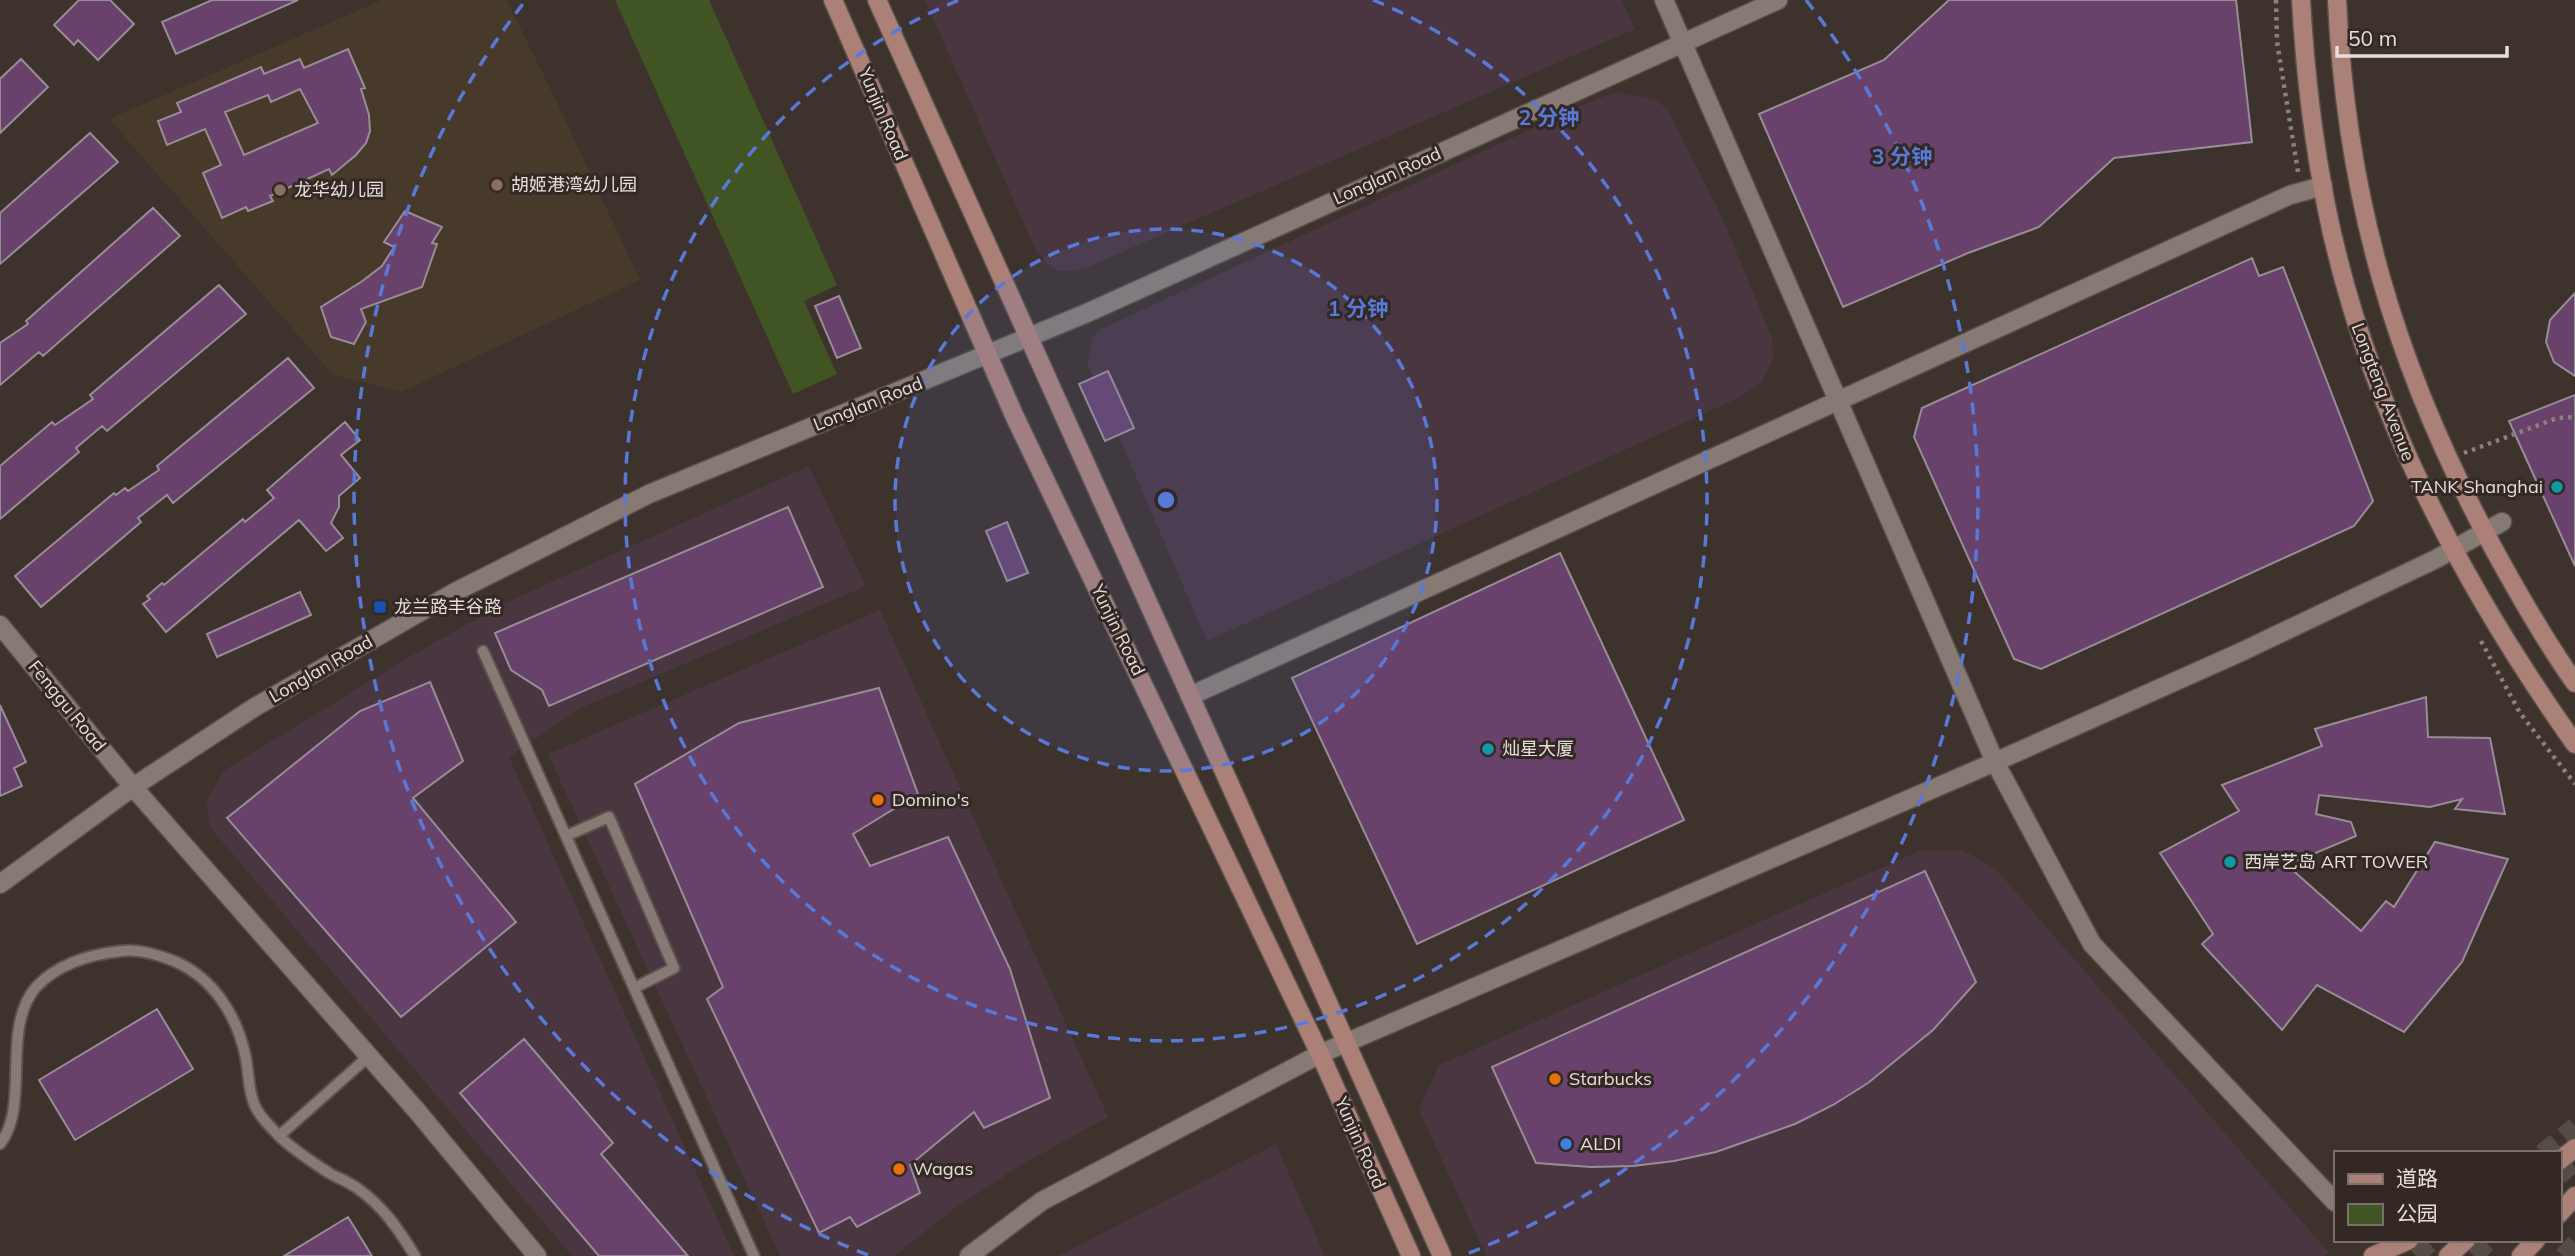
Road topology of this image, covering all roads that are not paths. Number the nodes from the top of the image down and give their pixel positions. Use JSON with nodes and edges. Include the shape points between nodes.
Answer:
{"nodes":[{"id":1,"x":833,"y":0,"type":"edge"},
{"id":2,"x":877,"y":0,"type":"edge"},
{"id":3,"x":1664,"y":0,"type":"edge"},
{"id":4,"x":1778,"y":0,"type":"edge"},
{"id":5,"x":2301,"y":0,"type":"edge"},
{"id":6,"x":2337,"y":0,"type":"edge"},
{"id":7,"x":1683,"y":43,"type":"junction"},
{"id":8,"x":2323,"y":186,"type":"junction"},
{"id":9,"x":1027,"y":337,"type":"junction"},
{"id":10,"x":988,"y":355,"type":"junction"},
{"id":11,"x":1840,"y":401,"type":"junction"},
{"id":12,"x":2501,"y":522,"type":"dead end"},
{"id":13,"x":2484,"y":532,"type":"junction"},
{"id":14,"x":2453,"y":549,"type":"junction"},
{"id":15,"x":0,"y":625,"type":"edge"},
{"id":16,"x":483,"y":651,"type":"dead end"},
{"id":17,"x":2575,"y":683,"type":"edge"},
{"id":18,"x":1190,"y":696,"type":"junction"},
{"id":19,"x":2575,"y":744,"type":"edge"},
{"id":20,"x":1995,"y":762,"type":"junction"},
{"id":21,"x":133,"y":787,"type":"junction"},
{"id":22,"x":566,"y":836,"type":"junction"},
{"id":23,"x":0,"y":884,"type":"edge"},
{"id":24,"x":634,"y":988,"type":"junction"},
{"id":25,"x":1346,"y":1042,"type":"junction"},
{"id":26,"x":1321,"y":1054,"type":"junction"},
{"id":27,"x":369,"y":1056,"type":"junction"},
{"id":28,"x":279,"y":1136,"type":"junction"},
{"id":29,"x":0,"y":1144,"type":"edge"},
{"id":30,"x":2575,"y":1196,"type":"edge"},
{"id":31,"x":2334,"y":1201,"type":"edge"},
{"id":32,"x":2561,"y":1212,"type":"edge"},
{"id":33,"x":2401,"y":1242,"type":"edge"},
{"id":34,"x":2464,"y":1242,"type":"edge"},
{"id":35,"x":2534,"y":1242,"type":"edge"},
{"id":36,"x":2375,"y":1249,"type":"edge"},
{"id":37,"x":415,"y":1256,"type":"edge"},
{"id":38,"x":537,"y":1256,"type":"edge"},
{"id":39,"x":754,"y":1256,"type":"edge"},
{"id":40,"x":969,"y":1256,"type":"edge"},
{"id":41,"x":1411,"y":1256,"type":"edge"},
{"id":42,"x":1442,"y":1256,"type":"edge"},
{"id":43,"x":2448,"y":1256,"type":"edge"},
{"id":44,"x":2521,"y":1256,"type":"edge"}],
"edges":[{"from":1,"to":10,"type":"main road","name":"Yunjin Road"},
{"from":2,"to":9,"type":"main road","name":"Yunjin Road"},
{"from":3,"to":7,"type":"street"},
{"from":4,"to":7,"type":"street","name":"Longlan Road"},
{"from":5,"to":8,"type":"main road","name":"Longteng Avenue","via":[[2309,102]]},
{"from":6,"to":13,"type":"main road","name":"Longteng Avenue","via":[[2352,147],[2374,254],[2408,365]]},
{"from":7,"to":9,"type":"street","name":"Longlan Road"},
{"from":7,"to":11,"type":"street"},
{"from":8,"to":11,"type":"street","via":[[2278,201]]},
{"from":8,"to":14,"type":"main road","name":"Longteng Avenue","via":[[2339,262],[2374,377],[2406,456]]},
{"from":9,"to":10,"type":"street","name":"Longlan Road"},
{"from":9,"to":18,"type":"main road","name":"Yunjin Road"},
{"from":10,"to":21,"type":"street","name":"Longlan Road","via":[[649,494],[503,567],[255,707]]},
{"from":10,"to":26,"type":"main road","name":"Yunjin Road"},
{"from":11,"to":18,"type":"street"},
{"from":11,"to":20,"type":"street"},
{"from":12,"to":13,"type":"street"},
{"from":13,"to":14,"type":"street"},
{"from":13,"to":17,"type":"main road","name":"Longteng Avenue"},
{"from":14,"to":19,"type":"main road","name":"Longteng Avenue","via":[[2504,639]]},
{"from":14,"to":20,"type":"street","via":[[2241,652]]},
{"from":15,"to":21,"type":"street","name":"Fenggu Road"},
{"from":16,"to":22,"type":"lane"},
{"from":18,"to":25,"type":"main road","name":"Yunjin Road"},
{"from":20,"to":25,"type":"street"},
{"from":20,"to":31,"type":"street","via":[[2092,944]]},
{"from":21,"to":23,"type":"street","name":"Longlan Road"},
{"from":21,"to":27,"type":"street","name":"Fenggu Road"},
{"from":22,"to":24,"type":"lane"},
{"from":22,"to":24,"type":"lane","via":[[609,817],[674,968]]},
{"from":24,"to":39,"type":"lane"},
{"from":25,"to":26,"type":"street"},
{"from":25,"to":42,"type":"main road","name":"Yunjin Road"},
{"from":26,"to":40,"type":"street","via":[[1042,1201]]},
{"from":26,"to":41,"type":"main road","name":"Yunjin Road"},
{"from":27,"to":28,"type":"lane"},
{"from":27,"to":38,"type":"street","name":"Fenggu Road"},
{"from":28,"to":29,"type":"lane","via":[[256,1108],[239,1034],[215,989],[191,968],[129,950],[96,953],[75,961],[36,987],[20,1013],[10,1118]]},
{"from":28,"to":37,"type":"lane","via":[[374,1201]]},
{"from":30,"to":32,"type":"main road"},
{"from":33,"to":36,"type":"main road"},
{"from":34,"to":43,"type":"main road"},
{"from":35,"to":44,"type":"main road"}]}
